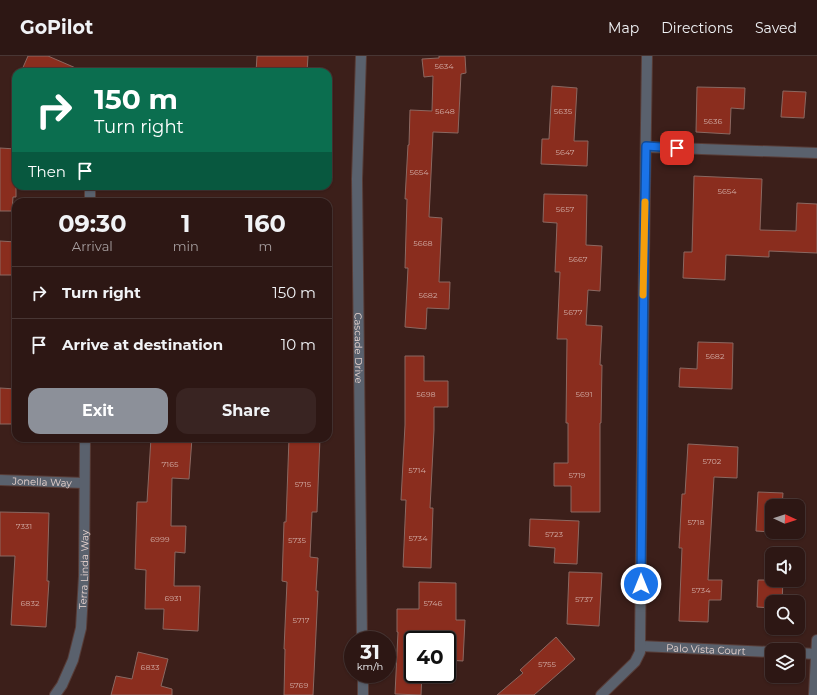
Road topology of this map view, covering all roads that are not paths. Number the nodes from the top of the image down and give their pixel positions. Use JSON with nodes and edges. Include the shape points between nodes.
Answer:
{"nodes":[{"id":1,"x":361,"y":56,"type":"edge"},
{"id":2,"x":647,"y":56,"type":"edge"},
{"id":3,"x":646,"y":146,"type":"junction"},
{"id":4,"x":817,"y":153,"type":"edge"},
{"id":5,"x":85,"y":442,"type":"edge"},
{"id":6,"x":0,"y":480,"type":"edge"},
{"id":7,"x":84,"y":483,"type":"junction"},
{"id":8,"x":362,"y":631,"type":"edge"},
{"id":9,"x":817,"y":640,"type":"edge"},
{"id":10,"x":640,"y":646,"type":"junction"},
{"id":11,"x":765,"y":652,"type":"edge"},
{"id":12,"x":805,"y":653,"type":"edge"},
{"id":13,"x":816,"y":654,"type":"edge"},
{"id":14,"x":363,"y":683,"type":"edge"},
{"id":15,"x":814,"y":694,"type":"edge"},
{"id":16,"x":55,"y":695,"type":"edge"},
{"id":17,"x":363,"y":695,"type":"edge"},
{"id":18,"x":601,"y":695,"type":"edge"}],
"edges":[{"from":1,"to":8,"type":"street","name":"Cascade Drive","via":[[357,179]]},
{"from":2,"to":3,"type":"street"},
{"from":3,"to":4,"type":"street"},
{"from":3,"to":10,"type":"street"},
{"from":5,"to":7,"type":"street","name":"Terra Linda Way"},
{"from":6,"to":7,"type":"street","name":"Jonella Way"},
{"from":7,"to":16,"type":"street","name":"Terra Linda Way","via":[[81,628],[73,660]]},
{"from":9,"to":13,"type":"street"},
{"from":10,"to":11,"type":"street","name":"Palo Vista Court"},
{"from":10,"to":18,"type":"street","via":[[635,662]]},
{"from":12,"to":13,"type":"street"},
{"from":13,"to":15,"type":"street"},
{"from":14,"to":17,"type":"street"}]}
